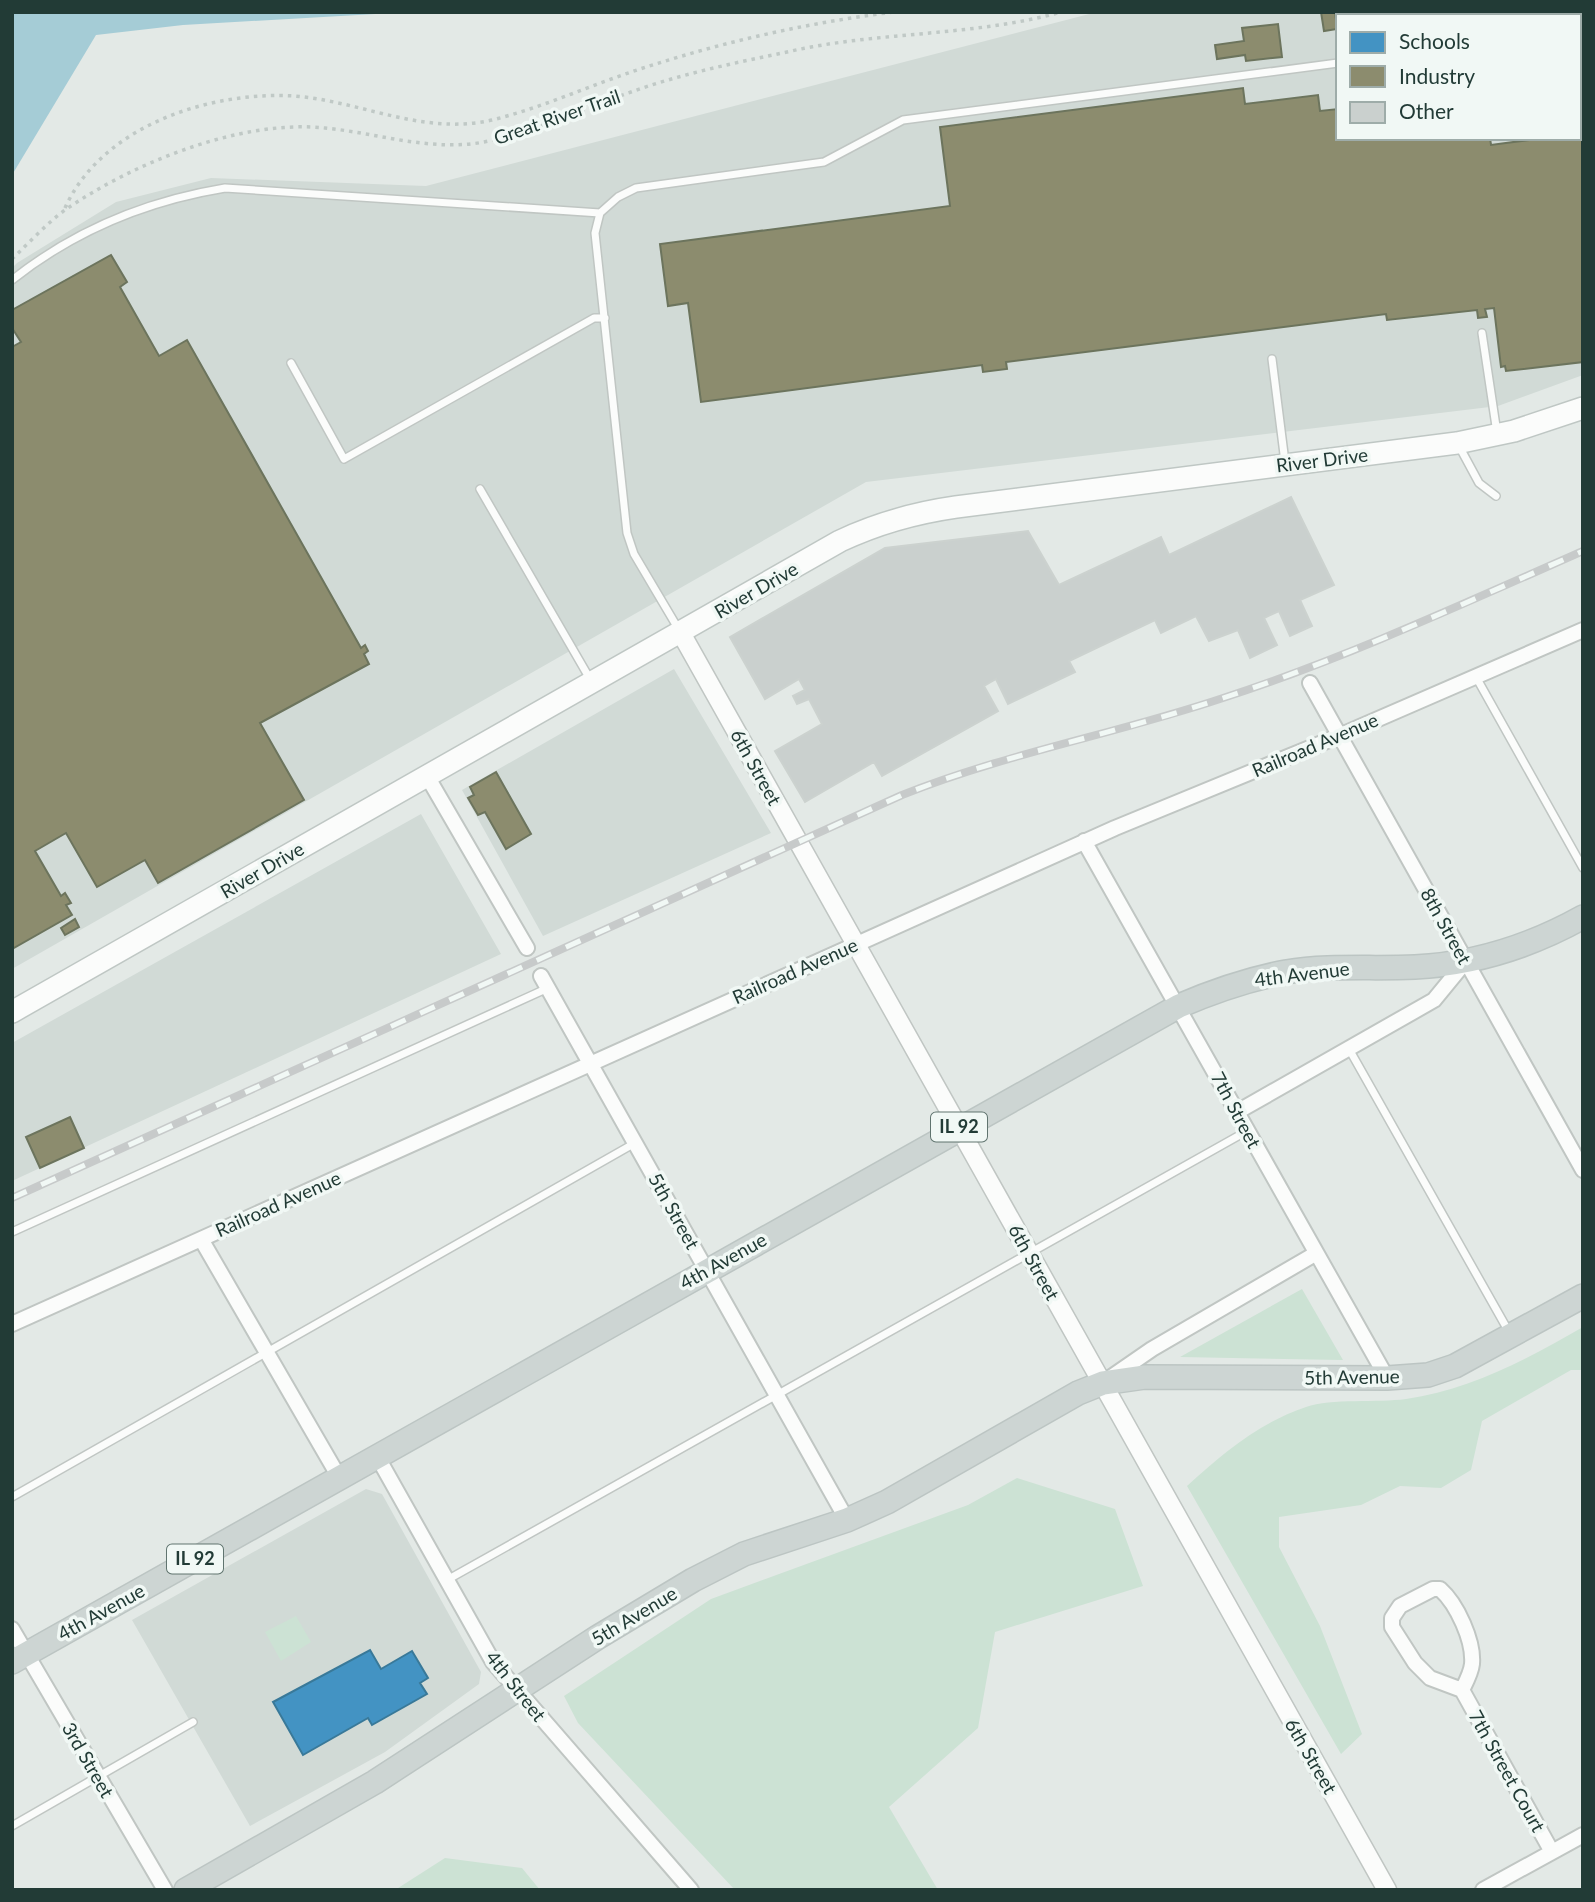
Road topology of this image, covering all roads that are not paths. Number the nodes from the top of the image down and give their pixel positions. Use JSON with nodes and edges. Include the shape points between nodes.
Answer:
{"nodes":[{"id":1,"x":1336,"y":63,"type":"edge"},
{"id":2,"x":600,"y":213,"type":"junction"},
{"id":3,"x":12,"y":280,"type":"edge"},
{"id":4,"x":605,"y":318,"type":"junction"},
{"id":5,"x":1482,"y":333,"type":"dead end"},
{"id":6,"x":1272,"y":359,"type":"dead end"},
{"id":7,"x":291,"y":363,"type":"dead end"},
{"id":8,"x":1583,"y":408,"type":"edge"},
{"id":9,"x":1497,"y":435,"type":"junction"},
{"id":10,"x":1457,"y":443,"type":"junction"},
{"id":11,"x":1285,"y":465,"type":"junction"},
{"id":12,"x":481,"y":489,"type":"dead end"},
{"id":13,"x":1496,"y":496,"type":"dead end"},
{"id":14,"x":1583,"y":631,"type":"edge"},
{"id":15,"x":681,"y":633,"type":"junction"},
{"id":16,"x":1476,"y":677,"type":"junction"},
{"id":17,"x":592,"y":683,"type":"junction"},
{"id":18,"x":1310,"y":684,"type":"dead end"},
{"id":19,"x":1339,"y":736,"type":"junction"},
{"id":20,"x":427,"y":776,"type":"junction"},
{"id":21,"x":1084,"y":841,"type":"junction"},
{"id":22,"x":1583,"y":868,"type":"edge"},
{"id":23,"x":1583,"y":918,"type":"edge"},
{"id":24,"x":857,"y":943,"type":"junction"},
{"id":25,"x":527,"y":948,"type":"dead end"},
{"id":26,"x":1466,"y":961,"type":"junction"},
{"id":27,"x":545,"y":982,"type":"joint"},
{"id":28,"x":1179,"y":1006,"type":"junction"},
{"id":29,"x":12,"y":1012,"type":"edge"},
{"id":30,"x":1349,"y":1049,"type":"junction"},
{"id":31,"x":591,"y":1064,"type":"junction"},
{"id":32,"x":1237,"y":1112,"type":"junction"},
{"id":33,"x":958,"y":1128,"type":"junction"},
{"id":34,"x":1247,"y":1131,"type":"junction"},
{"id":35,"x":635,"y":1143,"type":"junction"},
{"id":36,"x":1583,"y":1170,"type":"edge"},
{"id":37,"x":12,"y":1232,"type":"edge"},
{"id":38,"x":201,"y":1239,"type":"junction"},
{"id":39,"x":1029,"y":1254,"type":"junction"},
{"id":40,"x":1315,"y":1254,"type":"junction"},
{"id":41,"x":706,"y":1270,"type":"junction"},
{"id":42,"x":1583,"y":1296,"type":"edge"},
{"id":43,"x":12,"y":1324,"type":"edge"},
{"id":44,"x":1512,"y":1336,"type":"junction"},
{"id":45,"x":266,"y":1352,"type":"junction"},
{"id":46,"x":1387,"y":1378,"type":"junction"},
{"id":47,"x":1103,"y":1383,"type":"junction"},
{"id":48,"x":776,"y":1395,"type":"junction"},
{"id":49,"x":377,"y":1456,"type":"junction"},
{"id":50,"x":340,"y":1477,"type":"junction"},
{"id":51,"x":12,"y":1497,"type":"edge"},
{"id":52,"x":847,"y":1520,"type":"junction"},
{"id":53,"x":447,"y":1580,"type":"junction"},
{"id":54,"x":12,"y":1629,"type":"edge"},
{"id":55,"x":19,"y":1658,"type":"edge"},
{"id":56,"x":1462,"y":1690,"type":"junction"},
{"id":57,"x":517,"y":1691,"type":"junction"},
{"id":58,"x":193,"y":1722,"type":"dead end"},
{"id":59,"x":98,"y":1777,"type":"junction"},
{"id":60,"x":12,"y":1826,"type":"edge"},
{"id":61,"x":1583,"y":1835,"type":"edge"},
{"id":62,"x":1552,"y":1852,"type":"junction"},
{"id":63,"x":1503,"y":1885,"type":"edge"},
{"id":64,"x":165,"y":1890,"type":"edge"},
{"id":65,"x":186,"y":1890,"type":"edge"},
{"id":66,"x":691,"y":1890,"type":"edge"},
{"id":67,"x":1387,"y":1890,"type":"edge"},
{"id":68,"x":1483,"y":1890,"type":"edge"}],
"edges":[{"from":1,"to":2,"type":"lane","via":[[903,120],[824,162],[653,184],[618,197]]},
{"from":2,"to":3,"type":"lane","via":[[225,188],[190,194],[102,223],[68,240]]},
{"from":2,"to":4,"type":"lane","via":[[596,233]]},
{"from":4,"to":7,"type":"lane","via":[[594,318],[344,459]]},
{"from":4,"to":15,"type":"lane","via":[[627,533],[634,554]]},
{"from":5,"to":9,"type":"lane"},
{"from":6,"to":11,"type":"lane"},
{"from":8,"to":9,"type":"main road","name":"River Drive"},
{"from":9,"to":10,"type":"main road","name":"River Drive"},
{"from":10,"to":11,"type":"main road","name":"River Drive"},
{"from":10,"to":13,"type":"lane","via":[[1479,483]]},
{"from":11,"to":15,"type":"main road","name":"River Drive","via":[[916,513],[840,541]]},
{"from":12,"to":17,"type":"lane"},
{"from":14,"to":16,"type":"street","name":"Railroad Avenue"},
{"from":15,"to":17,"type":"main road","name":"River Drive"},
{"from":15,"to":24,"type":"street","name":"6th Street"},
{"from":16,"to":19,"type":"street","name":"Railroad Avenue"},
{"from":16,"to":22,"type":"lane"},
{"from":17,"to":20,"type":"main road","name":"River Drive"},
{"from":18,"to":19,"type":"street","name":"8th Street"},
{"from":19,"to":21,"type":"street","name":"Railroad Avenue"},
{"from":19,"to":26,"type":"street","name":"8th Street"},
{"from":20,"to":25,"type":"street"},
{"from":20,"to":29,"type":"main road","name":"River Drive"},
{"from":21,"to":24,"type":"street","name":"Railroad Avenue"},
{"from":21,"to":28,"type":"street","name":"7th Street"},
{"from":23,"to":26,"type":"main road","name":"4th Avenue","number":"IL 92","via":[[1537,940]]},
{"from":24,"to":31,"type":"street","name":"Railroad Avenue"},
{"from":24,"to":33,"type":"street","name":"6th Street"},
{"from":26,"to":28,"type":"main road","name":"4th Avenue","number":"IL 92","via":[[1288,972],[1225,987]]},
{"from":26,"to":30,"type":"street","via":[[1434,1000]]},
{"from":26,"to":36,"type":"street","name":"8th Street"},
{"from":27,"to":31,"type":"street","name":"5th Street"},
{"from":27,"to":37,"type":"lane"},
{"from":28,"to":32,"type":"street","name":"7th Street"},
{"from":28,"to":33,"type":"main road","name":"4th Avenue","number":"IL 92"},
{"from":30,"to":32,"type":"street"},
{"from":30,"to":44,"type":"lane"},
{"from":31,"to":35,"type":"street","name":"5th Street"},
{"from":31,"to":38,"type":"street","name":"Railroad Avenue"},
{"from":32,"to":34,"type":"street","name":"7th Street"},
{"from":33,"to":39,"type":"street","name":"6th Street"},
{"from":33,"to":41,"type":"main road","name":"4th Avenue","number":"IL 92"},
{"from":34,"to":39,"type":"lane"},
{"from":34,"to":40,"type":"street","name":"7th Street"},
{"from":35,"to":41,"type":"street","name":"5th Street"},
{"from":35,"to":45,"type":"lane"},
{"from":38,"to":43,"type":"street","name":"Railroad Avenue"},
{"from":38,"to":45,"type":"street"},
{"from":39,"to":47,"type":"street","name":"6th Street"},
{"from":39,"to":48,"type":"lane"},
{"from":40,"to":46,"type":"street","name":"7th Street"},
{"from":40,"to":47,"type":"street","name":"5th Avenue","via":[[1152,1349]]},
{"from":41,"to":48,"type":"street","name":"5th Street"},
{"from":41,"to":49,"type":"main road","name":"4th Avenue","number":"IL 92"},
{"from":42,"to":44,"type":"main road","name":"5th Avenue"},
{"from":44,"to":46,"type":"main road","name":"5th Avenue","via":[[1441,1373]]},
{"from":45,"to":50,"type":"street"},
{"from":45,"to":51,"type":"lane"},
{"from":46,"to":47,"type":"main road","name":"5th Avenue","via":[[1145,1377]]},
{"from":47,"to":52,"type":"main road","name":"5th Avenue"},
{"from":47,"to":67,"type":"street","name":"6th Street"},
{"from":48,"to":52,"type":"street","name":"5th Street"},
{"from":48,"to":53,"type":"lane"},
{"from":49,"to":50,"type":"main road","name":"4th Avenue","number":"IL 92"},
{"from":49,"to":53,"type":"street","name":"4th Street"},
{"from":50,"to":55,"type":"main road","name":"4th Avenue","number":"IL 92"},
{"from":52,"to":57,"type":"main road","name":"5th Avenue","via":[[717,1567],[640,1610]]},
{"from":53,"to":57,"type":"street","name":"4th Street","via":[[493,1662]]},
{"from":54,"to":55,"type":"street","name":"3rd Street"},
{"from":55,"to":59,"type":"street","name":"3rd Street"},
{"from":56,"to":56,"type":"street","name":"7th Street Court","via":[[1472,1665],[1467,1637],[1447,1596],[1433,1589],[1400,1606],[1392,1627],[1430,1678]]},
{"from":56,"to":62,"type":"street","name":"7th Street Court"},
{"from":57,"to":65,"type":"main road","name":"5th Avenue","via":[[375,1783]]},
{"from":57,"to":66,"type":"street","name":"4th Street"},
{"from":58,"to":59,"type":"lane"},
{"from":59,"to":60,"type":"lane"},
{"from":59,"to":64,"type":"street","name":"3rd Street"},
{"from":61,"to":62,"type":"street"},
{"from":62,"to":63,"type":"street"},
{"from":63,"to":68,"type":"street"}]}
